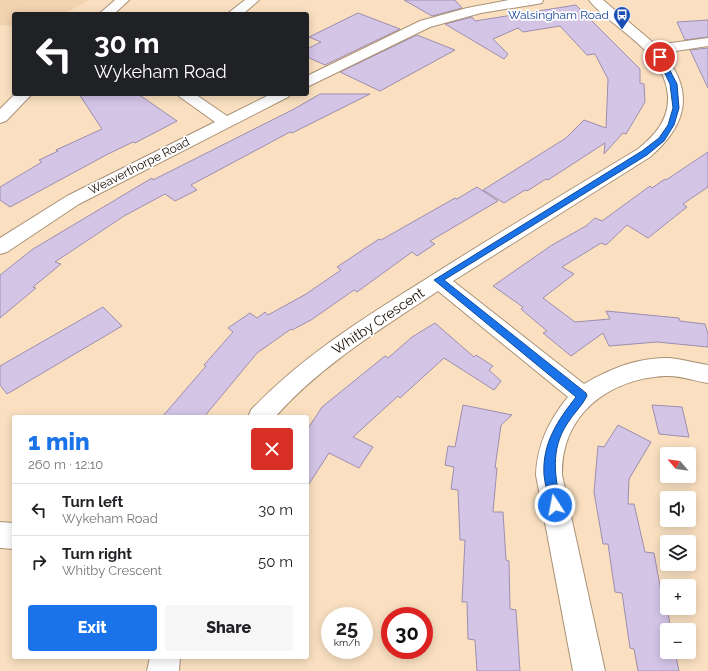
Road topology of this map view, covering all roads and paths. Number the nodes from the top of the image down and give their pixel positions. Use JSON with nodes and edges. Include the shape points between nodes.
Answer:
{"nodes":[{"id":1,"x":123,"y":0,"type":"edge"},
{"id":2,"x":253,"y":0,"type":"edge"},
{"id":3,"x":537,"y":0,"type":"edge"},
{"id":4,"x":595,"y":0,"type":"edge"},
{"id":5,"x":490,"y":3,"type":"edge"},
{"id":6,"x":108,"y":12,"type":"edge"},
{"id":7,"x":237,"y":12,"type":"edge"},
{"id":8,"x":708,"y":42,"type":"edge"},
{"id":9,"x":653,"y":50,"type":"junction"},
{"id":10,"x":309,"y":81,"type":"edge"},
{"id":11,"x":22,"y":96,"type":"edge"},
{"id":12,"x":189,"y":96,"type":"edge"},
{"id":13,"x":279,"y":96,"type":"edge"},
{"id":14,"x":0,"y":118,"type":"edge"},
{"id":15,"x":226,"y":122,"type":"junction"},
{"id":16,"x":0,"y":246,"type":"edge"},
{"id":17,"x":438,"y":280,"type":"junction"},
{"id":18,"x":708,"y":374,"type":"edge"},
{"id":19,"x":583,"y":396,"type":"junction"},
{"id":20,"x":262,"y":415,"type":"edge"},
{"id":21,"x":0,"y":535,"type":"edge"},
{"id":22,"x":12,"y":536,"type":"edge"},
{"id":23,"x":165,"y":659,"type":"edge"},
{"id":24,"x":163,"y":671,"type":"edge"},
{"id":25,"x":589,"y":671,"type":"edge"}],
"edges":[{"from":1,"to":6,"type":"street"},
{"from":2,"to":7,"type":"street"},
{"from":3,"to":5,"type":"street"},
{"from":4,"to":9,"type":"street","name":"Whitby Crescent"},
{"from":5,"to":10,"type":"street","via":[[425,24]]},
{"from":8,"to":9,"type":"street"},
{"from":9,"to":17,"type":"street","name":"Whitby Crescent","via":[[670,75],[675,95],[676,108],[671,125],[661,139],[644,153]]},
{"from":11,"to":14,"type":"street"},
{"from":12,"to":15,"type":"street"},
{"from":13,"to":15,"type":"street","name":"Weaverthorpe Road"},
{"from":15,"to":16,"type":"street","name":"Weaverthorpe Road","via":[[73,200]]},
{"from":17,"to":19,"type":"street"},
{"from":17,"to":20,"type":"street","name":"Whitby Crescent","via":[[328,355],[298,379]]},
{"from":18,"to":19,"type":"street","via":[[668,367],[650,368],[608,380]]},
{"from":19,"to":25,"type":"street","via":[[562,422],[555,438],[549,475]]},
{"from":21,"to":22,"type":"street"},
{"from":23,"to":24,"type":"street"}]}
